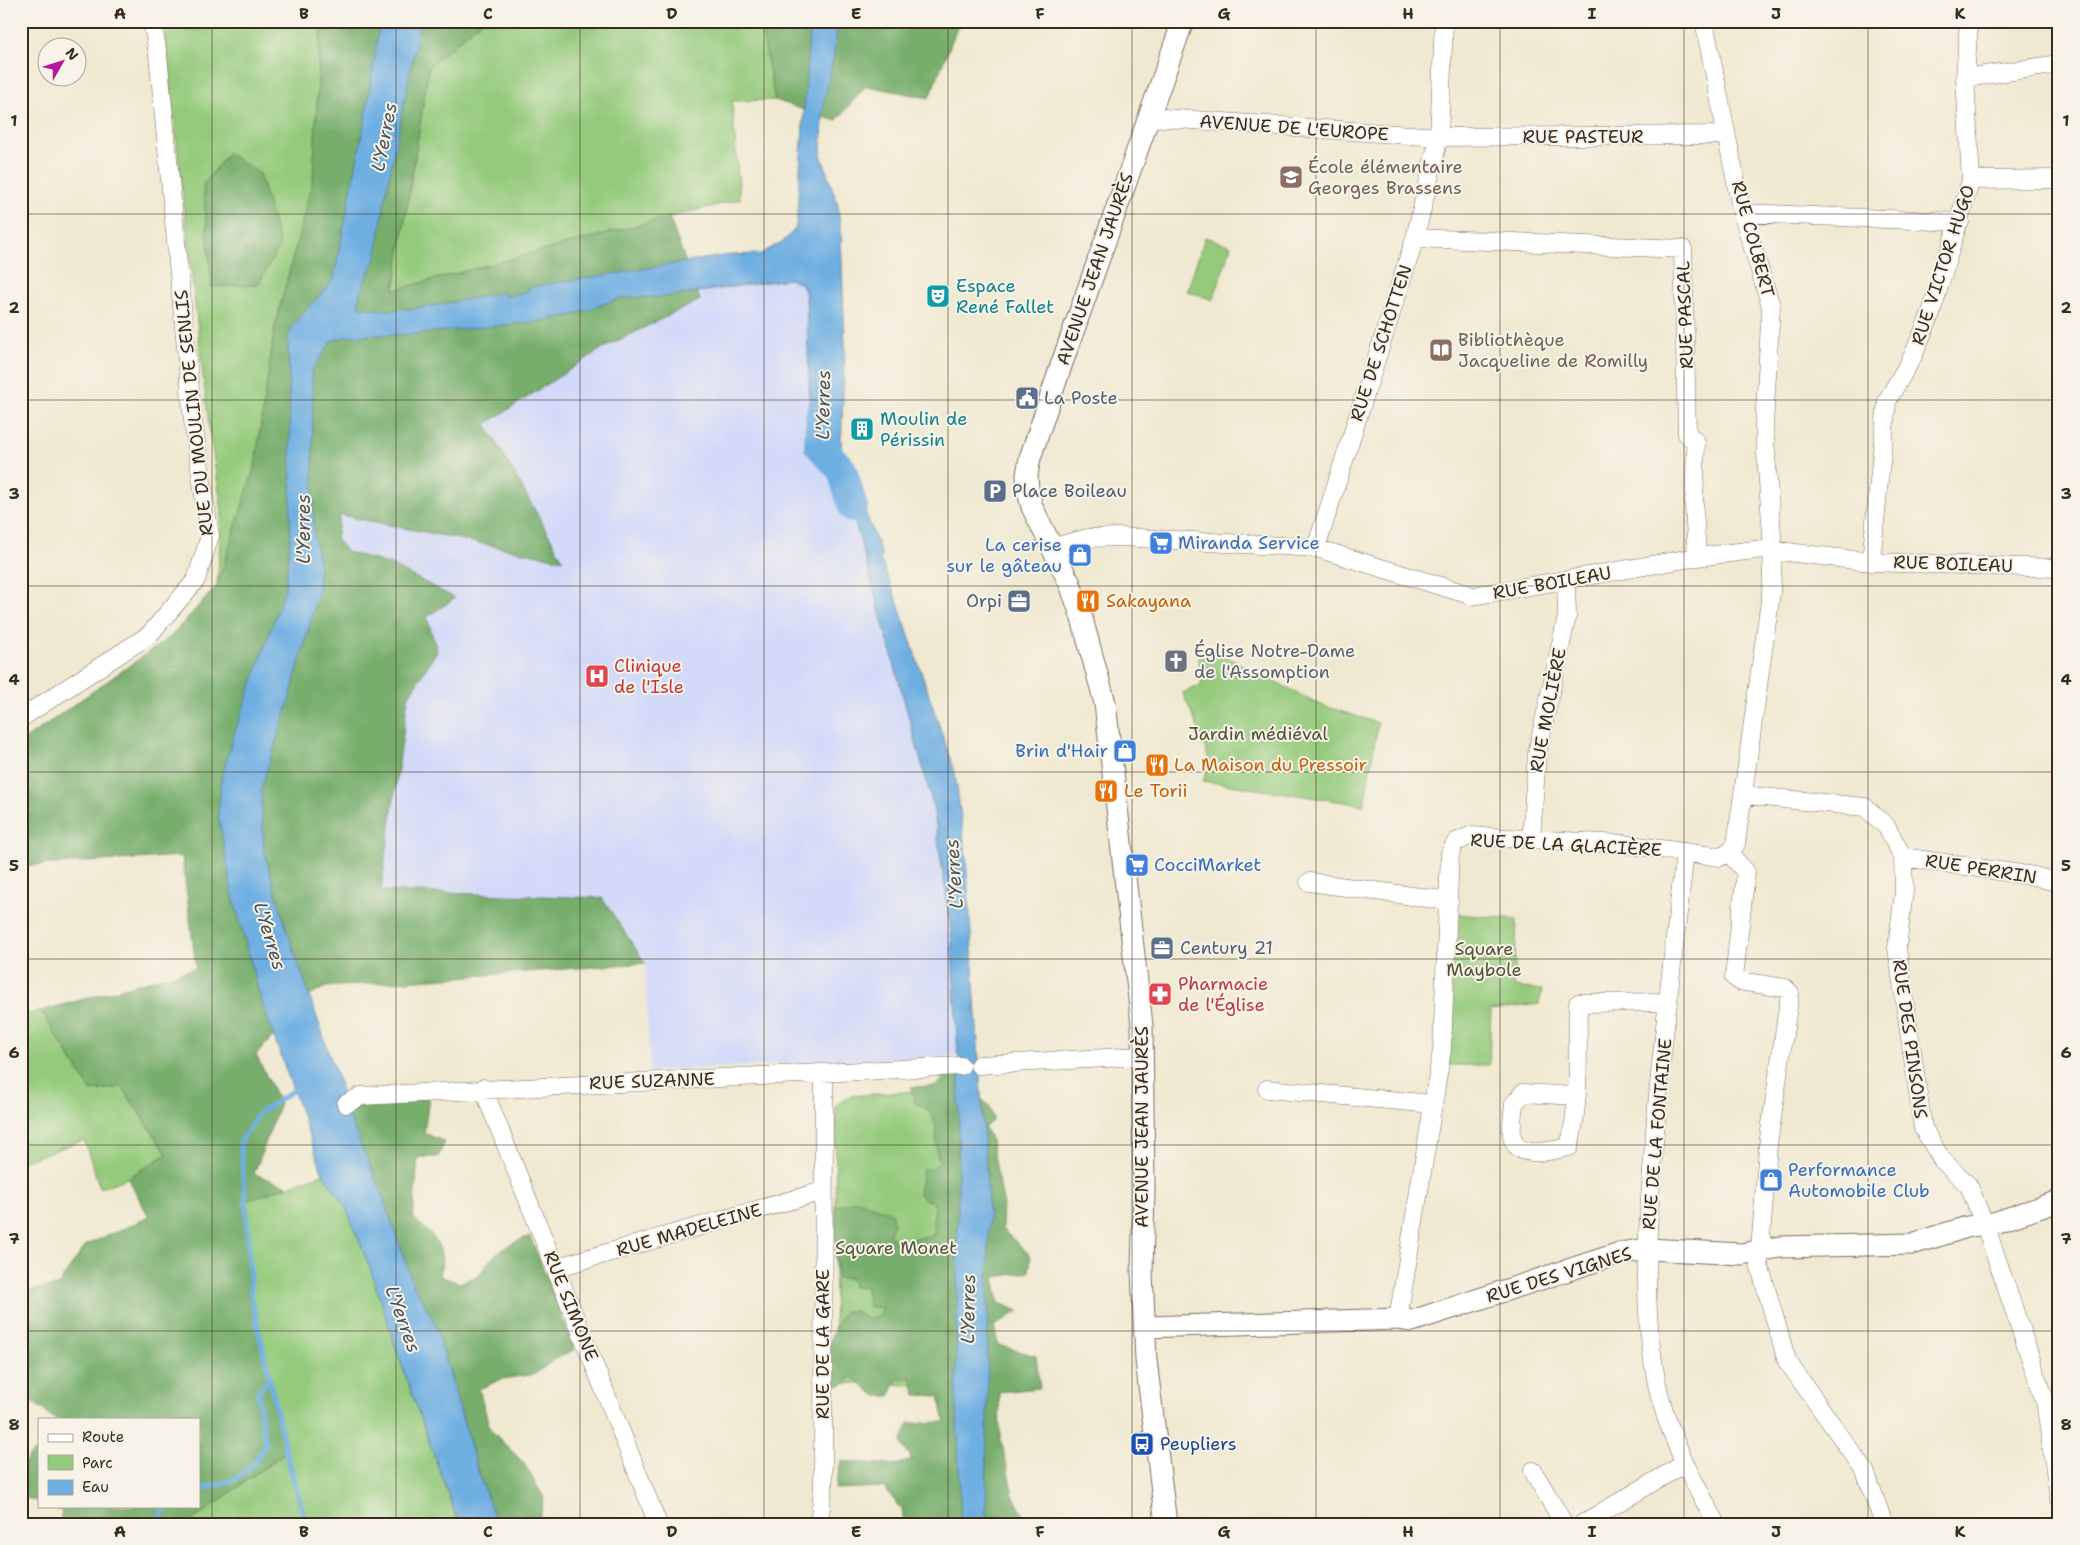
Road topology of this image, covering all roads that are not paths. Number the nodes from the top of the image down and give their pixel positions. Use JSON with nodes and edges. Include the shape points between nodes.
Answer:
{"nodes":[{"id":1,"x":152,"y":21,"type":"edge"},
{"id":2,"x":1183,"y":21,"type":"edge"},
{"id":3,"x":1444,"y":21,"type":"edge"},
{"id":4,"x":1704,"y":21,"type":"edge"},
{"id":5,"x":1969,"y":21,"type":"edge"},
{"id":6,"x":2059,"y":64,"type":"edge"},
{"id":7,"x":1965,"y":78,"type":"junction"},
{"id":8,"x":1150,"y":117,"type":"junction"},
{"id":9,"x":1726,"y":136,"type":"junction"},
{"id":10,"x":1439,"y":137,"type":"junction"},
{"id":11,"x":1971,"y":180,"type":"junction"},
{"id":12,"x":2059,"y":180,"type":"edge"},
{"id":13,"x":1742,"y":213,"type":"junction"},
{"id":14,"x":1960,"y":222,"type":"junction"},
{"id":15,"x":1415,"y":238,"type":"junction"},
{"id":16,"x":1051,"y":548,"type":"junction"},
{"id":17,"x":1316,"y":548,"type":"junction"},
{"id":18,"x":1773,"y":549,"type":"junction"},
{"id":19,"x":1697,"y":557,"type":"junction"},
{"id":20,"x":1871,"y":562,"type":"junction"},
{"id":21,"x":2059,"y":568,"type":"edge"},
{"id":22,"x":1566,"y":581,"type":"junction"},
{"id":23,"x":21,"y":718,"type":"edge"},
{"id":24,"x":1743,"y":795,"type":"junction"},
{"id":25,"x":1531,"y":840,"type":"junction"},
{"id":26,"x":1684,"y":852,"type":"junction"},
{"id":27,"x":1729,"y":853,"type":"junction"},
{"id":28,"x":1903,"y":857,"type":"junction"},
{"id":29,"x":1309,"y":882,"type":"dead end"},
{"id":30,"x":2059,"y":883,"type":"edge"},
{"id":31,"x":1449,"y":901,"type":"junction"},
{"id":32,"x":1669,"y":1002,"type":"junction"},
{"id":33,"x":1143,"y":1056,"type":"junction"},
{"id":34,"x":979,"y":1065,"type":"dead end"},
{"id":35,"x":961,"y":1066,"type":"dead end"},
{"id":36,"x":824,"y":1074,"type":"junction"},
{"id":37,"x":483,"y":1088,"type":"junction"},
{"id":38,"x":1268,"y":1090,"type":"dead end"},
{"id":39,"x":1577,"y":1096,"type":"dead end"},
{"id":40,"x":346,"y":1104,"type":"dead end"},
{"id":41,"x":1433,"y":1104,"type":"junction"},
{"id":42,"x":823,"y":1192,"type":"junction"},
{"id":43,"x":2059,"y":1201,"type":"edge"},
{"id":44,"x":1984,"y":1224,"type":"junction"},
{"id":45,"x":1648,"y":1249,"type":"junction"},
{"id":46,"x":1760,"y":1251,"type":"junction"},
{"id":47,"x":556,"y":1268,"type":"junction"},
{"id":48,"x":1398,"y":1318,"type":"junction"},
{"id":49,"x":1145,"y":1327,"type":"junction"},
{"id":50,"x":1684,"y":1464,"type":"junction"},
{"id":51,"x":1533,"y":1471,"type":"dead end"},
{"id":52,"x":2059,"y":1498,"type":"edge"},
{"id":53,"x":658,"y":1524,"type":"edge"},
{"id":54,"x":819,"y":1524,"type":"edge"},
{"id":55,"x":1166,"y":1524,"type":"edge"},
{"id":56,"x":1564,"y":1524,"type":"edge"},
{"id":57,"x":1582,"y":1524,"type":"edge"},
{"id":58,"x":1717,"y":1524,"type":"edge"},
{"id":59,"x":1884,"y":1524,"type":"edge"}],
"edges":[{"from":1,"to":23,"type":"street","name":"RUE DU MOULIN DE SENLIS","via":[[158,54],[193,421],[210,536],[196,580],[149,635]]},
{"from":2,"to":8,"type":"street","name":"AVENUE JEAN JAURÈS"},
{"from":3,"to":10,"type":"street","name":"RUE DE SCHOTTEN"},
{"from":4,"to":9,"type":"street","name":"RUE COLBERT"},
{"from":5,"to":7,"type":"street","name":"RUE VICTOR HUGO"},
{"from":6,"to":7,"type":"street"},
{"from":7,"to":11,"type":"street","name":"RUE VICTOR HUGO"},
{"from":8,"to":10,"type":"street","name":"AVENUE DE L'EUROPE"},
{"from":8,"to":16,"type":"street","name":"AVENUE JEAN JAURÈS","via":[[1030,458],[1028,491]]},
{"from":9,"to":10,"type":"street","name":"RUE PASTEUR"},
{"from":9,"to":13,"type":"street","name":"RUE COLBERT"},
{"from":10,"to":15,"type":"street","name":"RUE DE SCHOTTEN"},
{"from":11,"to":12,"type":"street"},
{"from":11,"to":14,"type":"street","name":"RUE VICTOR HUGO"},
{"from":13,"to":14,"type":"street"},
{"from":13,"to":18,"type":"street","name":"RUE COLBERT","via":[[1771,306],[1764,426]]},
{"from":14,"to":20,"type":"street","name":"RUE VICTOR HUGO","via":[[1931,313],[1913,356],[1887,401]]},
{"from":15,"to":17,"type":"street","name":"RUE DE SCHOTTEN"},
{"from":15,"to":19,"type":"street","name":"RUE PASCAL","via":[[1684,249],[1687,434],[1696,442],[1694,506]]},
{"from":16,"to":17,"type":"street","name":"RUE BOILEAU","via":[[1088,538],[1120,537]]},
{"from":16,"to":33,"type":"street","name":"AVENUE JEAN JAURÈS","via":[[1070,584],[1081,615],[1105,702],[1132,926]]},
{"from":17,"to":22,"type":"street","name":"RUE BOILEAU","via":[[1473,596]]},
{"from":18,"to":19,"type":"street","name":"RUE BOILEAU"},
{"from":18,"to":20,"type":"street","name":"RUE BOILEAU"},
{"from":18,"to":24,"type":"street","via":[[1771,593]]},
{"from":19,"to":22,"type":"street","name":"RUE BOILEAU"},
{"from":20,"to":21,"type":"street","name":"RUE BOILEAU"},
{"from":22,"to":25,"type":"street","name":"RUE MOLIÈRE","via":[[1567,616],[1537,754]]},
{"from":24,"to":27,"type":"street","via":[[1736,844]]},
{"from":24,"to":28,"type":"street","name":"RUE DES PINSONS","via":[[1865,807],[1886,826]]},
{"from":25,"to":26,"type":"street","name":"RUE DE LA GLACIÈRE","via":[[1623,844]]},
{"from":25,"to":31,"type":"street","name":"RUE DE LA GLACIÈRE","via":[[1470,836],[1456,842],[1450,853]]},
{"from":26,"to":27,"type":"street","name":"RUE DE LA GLACIÈRE","via":[[1720,856]]},
{"from":26,"to":32,"type":"street","name":"RUE DE LA FONTAINE"},
{"from":27,"to":46,"type":"street","via":[[1746,872],[1734,976],[1739,981],[1785,988],[1790,993],[1768,1145]]},
{"from":28,"to":30,"type":"street","name":"RUE PERRIN","via":[[2034,876]]},
{"from":28,"to":44,"type":"street","name":"RUE DES PINSONS","via":[[1904,892],[1897,948],[1923,1128],[1942,1160],[1969,1186]]},
{"from":29,"to":31,"type":"street"},
{"from":31,"to":41,"type":"street","name":"RUE DE LA GLACIÈRE","via":[[1442,1050]]},
{"from":32,"to":39,"type":"street","via":[[1578,1003]]},
{"from":32,"to":45,"type":"street","name":"RUE DE LA FONTAINE","via":[[1657,1099]]},
{"from":33,"to":34,"type":"street"},
{"from":33,"to":49,"type":"street","name":"AVENUE JEAN JAURÈS","via":[[1142,1272]]},
{"from":35,"to":36,"type":"street","name":"RUE SUZANNE"},
{"from":36,"to":37,"type":"street","name":"RUE SUZANNE"},
{"from":36,"to":42,"type":"street","name":"RUE DE LA GARE"},
{"from":37,"to":40,"type":"street","name":"RUE SUZANNE","via":[[361,1096]]},
{"from":37,"to":47,"type":"street","name":"RUE SIMONE"},
{"from":38,"to":41,"type":"street"},
{"from":41,"to":48,"type":"street","name":"RUE DE LA GLACIÈRE"},
{"from":42,"to":47,"type":"street","name":"RUE MADELEINE"},
{"from":42,"to":54,"type":"street","name":"RUE DE LA GARE","via":[[823,1489]]},
{"from":43,"to":44,"type":"street","name":"RUE DES VIGNES"},
{"from":44,"to":46,"type":"street","name":"RUE DES VIGNES","via":[[1912,1244],[1780,1247]]},
{"from":44,"to":52,"type":"street","name":"RUE DES PINSONS","via":[[2045,1401]]},
{"from":45,"to":46,"type":"street","name":"RUE DES VIGNES","via":[[1740,1254]]},
{"from":45,"to":48,"type":"street","name":"RUE DES VIGNES","via":[[1620,1253],[1421,1320]]},
{"from":45,"to":50,"type":"street","name":"RUE DE LA FONTAINE","via":[[1649,1336],[1660,1398]]},
{"from":46,"to":59,"type":"street","via":[[1759,1264],[1787,1361],[1865,1471]]},
{"from":47,"to":53,"type":"street","name":"RUE SIMONE"},
{"from":48,"to":49,"type":"street","name":"RUE DES VIGNES"},
{"from":49,"to":55,"type":"street","name":"AVENUE JEAN JAURÈS","via":[[1146,1360]]},
{"from":50,"to":57,"type":"street"},
{"from":50,"to":58,"type":"street","name":"RUE DE LA FONTAINE"},
{"from":51,"to":56,"type":"street"}]}
